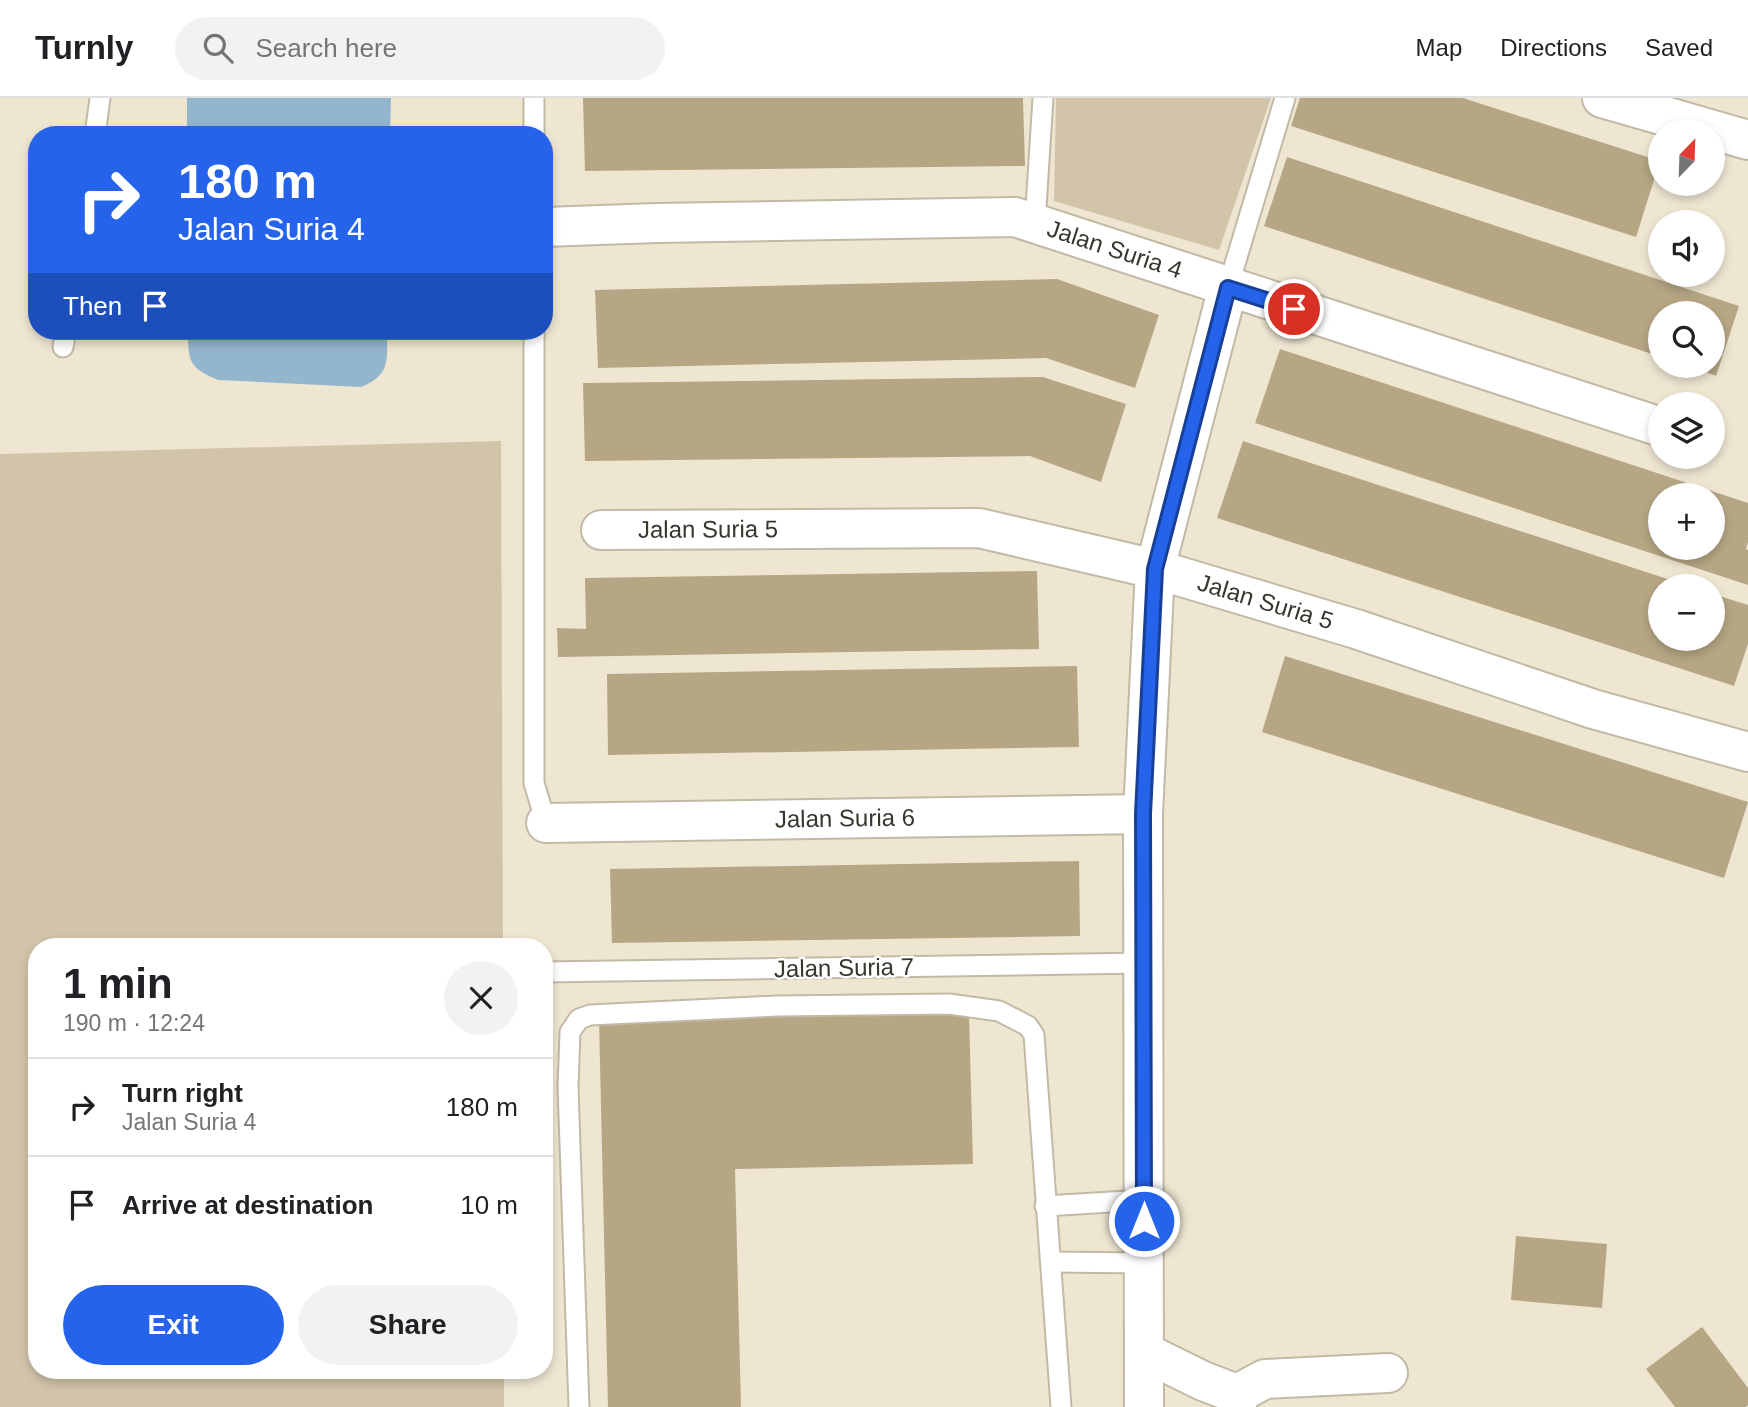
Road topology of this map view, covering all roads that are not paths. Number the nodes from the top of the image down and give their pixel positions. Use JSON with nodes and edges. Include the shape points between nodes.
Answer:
{"nodes":[{"id":1,"x":100,"y":98,"type":"edge"},
{"id":2,"x":534,"y":98,"type":"edge"},
{"id":3,"x":1042,"y":98,"type":"edge"},
{"id":4,"x":1285,"y":98,"type":"edge"},
{"id":5,"x":1602,"y":98,"type":"edge"},
{"id":6,"x":96,"y":126,"type":"edge"},
{"id":7,"x":534,"y":126,"type":"edge"},
{"id":8,"x":1748,"y":140,"type":"edge"},
{"id":9,"x":1035,"y":223,"type":"junction"},
{"id":10,"x":553,"y":227,"type":"edge"},
{"id":11,"x":1228,"y":288,"type":"junction"},
{"id":12,"x":534,"y":340,"type":"edge"},
{"id":13,"x":1648,"y":423,"type":"edge"},
{"id":14,"x":601,"y":530,"type":"dead end"},
{"id":15,"x":1155,"y":569,"type":"junction"},
{"id":16,"x":1748,"y":752,"type":"edge"},
{"id":17,"x":1143,"y":814,"type":"junction"},
{"id":18,"x":546,"y":823,"type":"joint"},
{"id":19,"x":1144,"y":963,"type":"junction"},
{"id":20,"x":553,"y":972,"type":"edge"},
{"id":21,"x":1144,"y":1200,"type":"junction"},
{"id":22,"x":1045,"y":1206,"type":"junction"},
{"id":23,"x":1051,"y":1262,"type":"junction"},
{"id":24,"x":1144,"y":1263,"type":"junction"},
{"id":25,"x":1144,"y":1352,"type":"junction"},
{"id":26,"x":1388,"y":1373,"type":"dead end"},
{"id":27,"x":1237,"y":1401,"type":"edge"},
{"id":28,"x":579,"y":1407,"type":"edge"},
{"id":29,"x":1061,"y":1407,"type":"edge"},
{"id":30,"x":1144,"y":1407,"type":"edge"}],
"edges":[{"from":1,"to":6,"type":"lane"},
{"from":2,"to":7,"type":"lane"},
{"from":3,"to":9,"type":"lane"},
{"from":4,"to":11,"type":"lane"},
{"from":5,"to":8,"type":"street"},
{"from":9,"to":10,"type":"street","name":"Jalan Suria 4","via":[[1015,217]]},
{"from":9,"to":11,"type":"street","name":"Jalan Suria 4"},
{"from":11,"to":13,"type":"street","name":"Jalan Suria 4"},
{"from":11,"to":15,"type":"street"},
{"from":12,"to":18,"type":"lane","via":[[534,783]]},
{"from":14,"to":15,"type":"street","name":"Jalan Suria 5","via":[[979,528]]},
{"from":15,"to":16,"type":"street","name":"Jalan Suria 5","via":[[1356,629],[1594,709]]},
{"from":15,"to":17,"type":"street"},
{"from":17,"to":18,"type":"street","name":"Jalan Suria 6"},
{"from":17,"to":19,"type":"street"},
{"from":19,"to":20,"type":"lane","name":"Jalan Suria 7"},
{"from":19,"to":21,"type":"street"},
{"from":21,"to":22,"type":"lane"},
{"from":21,"to":24,"type":"street"},
{"from":22,"to":23,"type":"lane"},
{"from":22,"to":28,"type":"lane","via":[[1034,1035],[1028,1026],[999,1012],[949,1003],[777,1006],[579,1019],[570,1032],[568,1087]]},
{"from":23,"to":24,"type":"lane"},
{"from":23,"to":29,"type":"lane"},
{"from":24,"to":25,"type":"street"},
{"from":25,"to":27,"type":"street"},
{"from":25,"to":30,"type":"street"},
{"from":26,"to":27,"type":"street","via":[[1265,1380]]}]}
